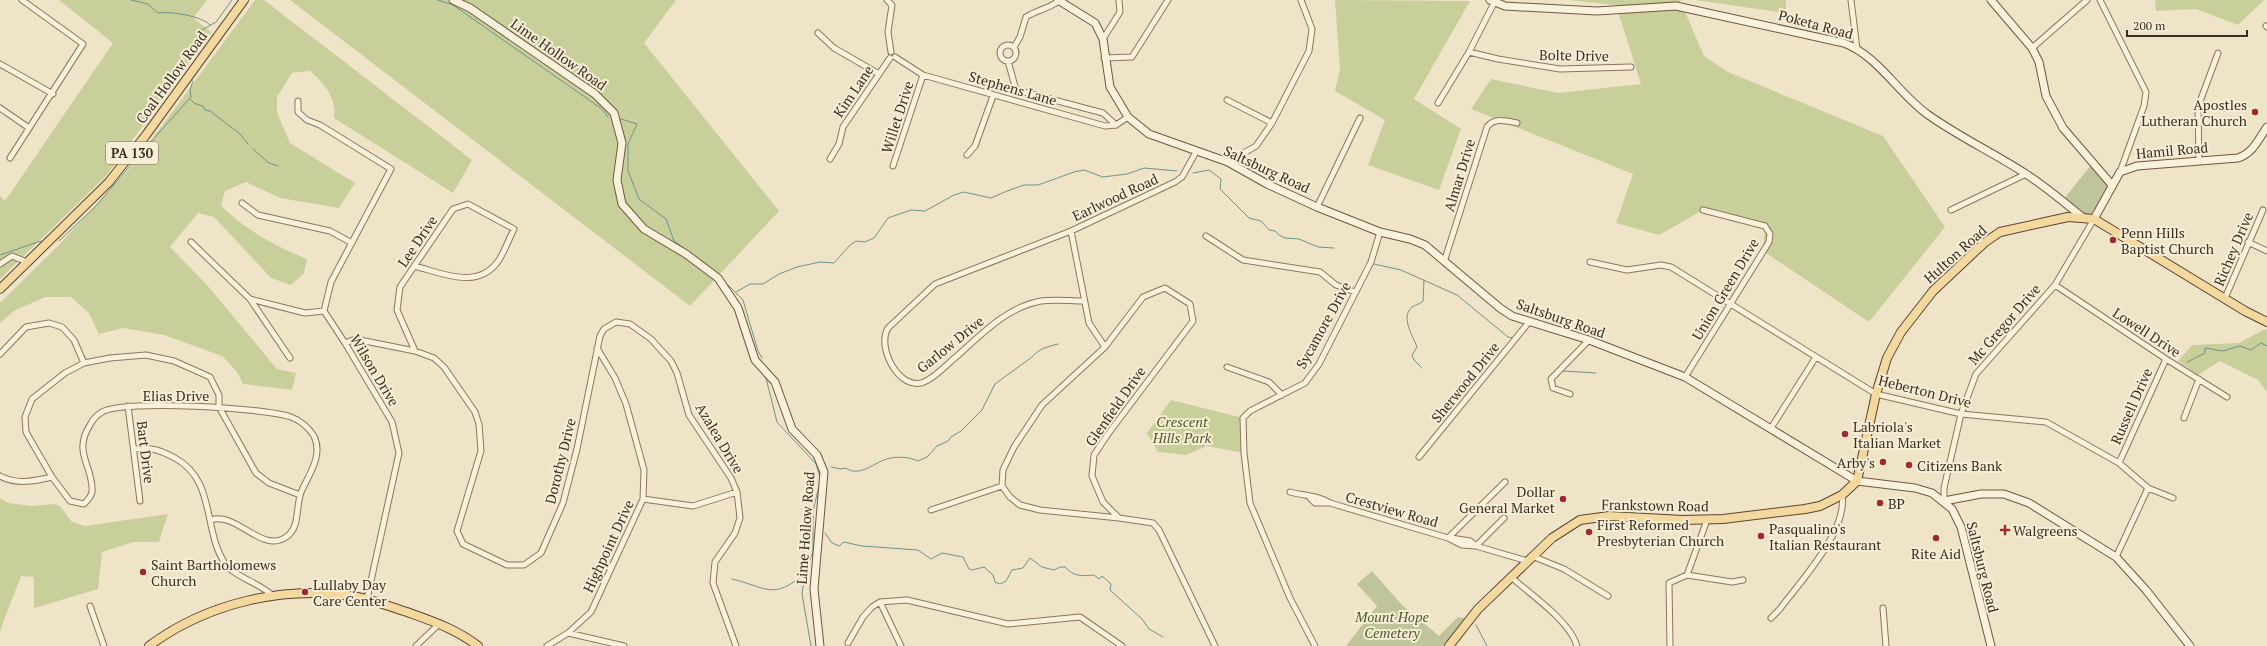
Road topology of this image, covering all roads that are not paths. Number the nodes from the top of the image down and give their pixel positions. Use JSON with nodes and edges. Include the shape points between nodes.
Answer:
{"nodes":[{"id":1,"x":22,"y":0,"type":"edge"},
{"id":2,"x":244,"y":0,"type":"edge"},
{"id":3,"x":453,"y":0,"type":"edge"},
{"id":4,"x":888,"y":0,"type":"edge"},
{"id":5,"x":1058,"y":0,"type":"edge"},
{"id":6,"x":1119,"y":0,"type":"edge"},
{"id":7,"x":1168,"y":0,"type":"edge"},
{"id":8,"x":1301,"y":0,"type":"edge"},
{"id":9,"x":1851,"y":0,"type":"edge"},
{"id":10,"x":1991,"y":0,"type":"edge"},
{"id":11,"x":2087,"y":0,"type":"edge"},
{"id":12,"x":2100,"y":0,"type":"edge"},
{"id":13,"x":1493,"y":1,"type":"edge"},
{"id":14,"x":818,"y":33,"type":"dead end"},
{"id":15,"x":1103,"y":39,"type":"junction"},
{"id":16,"x":1014,"y":47,"type":"junction"},
{"id":17,"x":2032,"y":48,"type":"junction"},
{"id":18,"x":1857,"y":49,"type":"junction"},
{"id":19,"x":1469,"y":52,"type":"junction"},
{"id":20,"x":2218,"y":53,"type":"dead end"},
{"id":21,"x":892,"y":58,"type":"junction"},
{"id":22,"x":1104,"y":58,"type":"junction"},
{"id":23,"x":1008,"y":60,"type":"junction"},
{"id":24,"x":0,"y":64,"type":"edge"},
{"id":25,"x":1631,"y":67,"type":"dead end"},
{"id":26,"x":879,"y":74,"type":"junction"},
{"id":27,"x":923,"y":75,"type":"junction"},
{"id":28,"x":53,"y":94,"type":"junction"},
{"id":29,"x":993,"y":96,"type":"junction"},
{"id":30,"x":1227,"y":100,"type":"dead end"},
{"id":31,"x":298,"y":102,"type":"dead end"},
{"id":32,"x":1438,"y":103,"type":"dead end"},
{"id":33,"x":0,"y":108,"type":"edge"},
{"id":34,"x":1128,"y":117,"type":"junction"},
{"id":35,"x":1360,"y":118,"type":"dead end"},
{"id":36,"x":1272,"y":123,"type":"junction"},
{"id":37,"x":1517,"y":123,"type":"dead end"},
{"id":38,"x":1116,"y":125,"type":"junction"},
{"id":39,"x":2267,"y":127,"type":"edge"},
{"id":40,"x":29,"y":128,"type":"junction"},
{"id":41,"x":1196,"y":152,"type":"junction"},
{"id":42,"x":967,"y":155,"type":"dead end"},
{"id":43,"x":10,"y":158,"type":"dead end"},
{"id":44,"x":830,"y":159,"type":"dead end"},
{"id":45,"x":2199,"y":161,"type":"junction"},
{"id":46,"x":1228,"y":162,"type":"junction"},
{"id":47,"x":894,"y":166,"type":"dead end"},
{"id":48,"x":2120,"y":172,"type":"junction"},
{"id":49,"x":2026,"y":174,"type":"junction"},
{"id":50,"x":2112,"y":185,"type":"junction"},
{"id":51,"x":242,"y":202,"type":"dead end"},
{"id":52,"x":1317,"y":207,"type":"junction"},
{"id":53,"x":1703,"y":210,"type":"dead end"},
{"id":54,"x":1951,"y":210,"type":"dead end"},
{"id":55,"x":2263,"y":210,"type":"dead end"},
{"id":56,"x":2082,"y":217,"type":"junction"},
{"id":57,"x":2094,"y":219,"type":"junction"},
{"id":58,"x":1070,"y":231,"type":"junction"},
{"id":59,"x":1380,"y":232,"type":"junction"},
{"id":60,"x":1206,"y":236,"type":"dead end"},
{"id":61,"x":192,"y":242,"type":"dead end"},
{"id":62,"x":2248,"y":242,"type":"junction"},
{"id":63,"x":352,"y":243,"type":"junction"},
{"id":64,"x":2267,"y":251,"type":"edge"},
{"id":65,"x":27,"y":262,"type":"junction"},
{"id":66,"x":1444,"y":262,"type":"junction"},
{"id":67,"x":1590,"y":262,"type":"dead end"},
{"id":68,"x":0,"y":264,"type":"edge"},
{"id":69,"x":414,"y":266,"type":"junction"},
{"id":70,"x":2055,"y":285,"type":"junction"},
{"id":71,"x":0,"y":288,"type":"edge"},
{"id":72,"x":1355,"y":292,"type":"junction"},
{"id":73,"x":2225,"y":298,"type":"junction"},
{"id":74,"x":250,"y":299,"type":"junction"},
{"id":75,"x":1083,"y":301,"type":"junction"},
{"id":76,"x":1731,"y":304,"type":"junction"},
{"id":77,"x":324,"y":311,"type":"junction"},
{"id":78,"x":1529,"y":322,"type":"junction"},
{"id":79,"x":2267,"y":322,"type":"edge"},
{"id":80,"x":1589,"y":340,"type":"junction"},
{"id":81,"x":345,"y":343,"type":"junction"},
{"id":82,"x":1104,"y":347,"type":"junction"},
{"id":83,"x":597,"y":348,"type":"junction"},
{"id":84,"x":414,"y":351,"type":"junction"},
{"id":85,"x":0,"y":354,"type":"edge"},
{"id":86,"x":1816,"y":357,"type":"junction"},
{"id":87,"x":290,"y":358,"type":"dead end"},
{"id":88,"x":2166,"y":359,"type":"junction"},
{"id":89,"x":84,"y":363,"type":"junction"},
{"id":90,"x":1227,"y":367,"type":"dead end"},
{"id":91,"x":1685,"y":377,"type":"junction"},
{"id":92,"x":2199,"y":379,"type":"junction"},
{"id":93,"x":1570,"y":394,"type":"dead end"},
{"id":94,"x":1876,"y":394,"type":"junction"},
{"id":95,"x":1282,"y":395,"type":"junction"},
{"id":96,"x":2227,"y":397,"type":"dead end"},
{"id":97,"x":128,"y":406,"type":"junction"},
{"id":98,"x":219,"y":407,"type":"junction"},
{"id":99,"x":1962,"y":414,"type":"junction"},
{"id":100,"x":2184,"y":418,"type":"dead end"},
{"id":101,"x":1771,"y":428,"type":"junction"},
{"id":102,"x":134,"y":449,"type":"junction"},
{"id":103,"x":1419,"y":457,"type":"dead end"},
{"id":104,"x":2119,"y":463,"type":"junction"},
{"id":105,"x":0,"y":476,"type":"edge"},
{"id":106,"x":52,"y":477,"type":"junction"},
{"id":107,"x":1857,"y":481,"type":"junction"},
{"id":108,"x":1505,"y":482,"type":"dead end"},
{"id":109,"x":1002,"y":486,"type":"junction"},
{"id":110,"x":2148,"y":488,"type":"junction"},
{"id":111,"x":737,"y":492,"type":"junction"},
{"id":112,"x":1290,"y":492,"type":"dead end"},
{"id":113,"x":300,"y":494,"type":"junction"},
{"id":114,"x":1842,"y":495,"type":"junction"},
{"id":115,"x":2173,"y":498,"type":"dead end"},
{"id":116,"x":643,"y":499,"type":"junction"},
{"id":117,"x":140,"y":501,"type":"dead end"},
{"id":118,"x":1944,"y":501,"type":"junction"},
{"id":119,"x":931,"y":510,"type":"dead end"},
{"id":120,"x":1119,"y":518,"type":"junction"},
{"id":121,"x":1504,"y":518,"type":"dead end"},
{"id":122,"x":211,"y":520,"type":"junction"},
{"id":123,"x":1707,"y":520,"type":"junction"},
{"id":124,"x":1448,"y":538,"type":"junction"},
{"id":125,"x":1476,"y":546,"type":"junction"},
{"id":126,"x":2116,"y":557,"type":"junction"},
{"id":127,"x":1530,"y":559,"type":"junction"},
{"id":128,"x":1687,"y":575,"type":"junction"},
{"id":129,"x":1511,"y":577,"type":"junction"},
{"id":130,"x":1744,"y":580,"type":"dead end"},
{"id":131,"x":272,"y":595,"type":"junction"},
{"id":132,"x":1608,"y":596,"type":"dead end"},
{"id":133,"x":367,"y":599,"type":"junction"},
{"id":134,"x":880,"y":602,"type":"junction"},
{"id":135,"x":90,"y":606,"type":"dead end"},
{"id":136,"x":1883,"y":608,"type":"dead end"},
{"id":137,"x":1771,"y":618,"type":"dead end"},
{"id":138,"x":440,"y":624,"type":"junction"},
{"id":139,"x":568,"y":633,"type":"junction"},
{"id":140,"x":848,"y":643,"type":"dead end"},
{"id":141,"x":899,"y":645,"type":"edge"},
{"id":142,"x":104,"y":646,"type":"edge"},
{"id":143,"x":149,"y":646,"type":"edge"},
{"id":144,"x":416,"y":646,"type":"edge"},
{"id":145,"x":478,"y":646,"type":"edge"},
{"id":146,"x":547,"y":646,"type":"edge"},
{"id":147,"x":624,"y":646,"type":"edge"},
{"id":148,"x":736,"y":646,"type":"edge"},
{"id":149,"x":820,"y":646,"type":"edge"},
{"id":150,"x":1122,"y":646,"type":"edge"},
{"id":151,"x":1215,"y":646,"type":"edge"},
{"id":152,"x":1315,"y":646,"type":"edge"},
{"id":153,"x":1449,"y":646,"type":"edge"},
{"id":154,"x":1577,"y":646,"type":"edge"},
{"id":155,"x":1670,"y":646,"type":"edge"},
{"id":156,"x":1886,"y":646,"type":"edge"},
{"id":157,"x":1991,"y":646,"type":"edge"},
{"id":158,"x":2190,"y":646,"type":"edge"}],
"edges":[{"from":1,"to":28,"type":"street","via":[[84,44]]},
{"from":2,"to":65,"type":"main road","name":"Coal Hollow Road","number":"PA 130","via":[[123,165]]},
{"from":3,"to":149,"type":"street","name":"Lime Hollow Road","via":[[470,8],[595,94],[614,113],[622,144],[617,180],[622,204],[644,229],[686,254],[718,278],[738,308],[755,360],[775,382],[792,429],[817,454],[824,472],[814,589]]},
{"from":4,"to":21,"type":"street","via":[[892,5],[888,32],[891,52],[888,55]]},
{"from":5,"to":15,"type":"street","name":"Saltsburg Road","via":[[1094,23]]},
{"from":5,"to":16,"type":"street","via":[[1049,9],[1026,17]]},
{"from":6,"to":15,"type":"street","via":[[1120,12]]},
{"from":7,"to":22,"type":"street","via":[[1132,57]]},
{"from":8,"to":36,"type":"street","via":[[1312,29],[1309,51]]},
{"from":9,"to":18,"type":"street"},
{"from":10,"to":17,"type":"street"},
{"from":11,"to":17,"type":"street"},
{"from":12,"to":48,"type":"street","via":[[2146,92],[2144,106]]},
{"from":13,"to":18,"type":"street","name":"Poketa Road","via":[[1505,6],[1597,11],[1676,6],[1796,31],[1844,43]]},
{"from":13,"to":19,"type":"street"},
{"from":14,"to":26,"type":"street","via":[[834,48]]},
{"from":15,"to":22,"type":"street","name":"Saltsburg Road"},
{"from":16,"to":23,"type":"street","via":[[1016,55]]},
{"from":16,"to":23,"type":"street","via":[[1007,45],[1001,49],[1002,57]]},
{"from":17,"to":50,"type":"street","via":[[2039,62],[2046,96],[2063,128]]},
{"from":18,"to":49,"type":"street","name":"Poketa Road","via":[[1926,113]]},
{"from":19,"to":25,"type":"street","name":"Bolte Drive","via":[[1560,70]]},
{"from":19,"to":32,"type":"street"},
{"from":20,"to":45,"type":"street","via":[[2198,108]]},
{"from":21,"to":26,"type":"street","name":"Kim Lane"},
{"from":21,"to":27,"type":"street","name":"Stephens Lane"},
{"from":22,"to":34,"type":"street","name":"Saltsburg Road","via":[[1110,87]]},
{"from":23,"to":38,"type":"street","via":[[1016,90],[1103,113]]},
{"from":24,"to":28,"type":"street"},
{"from":26,"to":44,"type":"street","name":"Kim Lane","via":[[843,127],[839,144]]},
{"from":27,"to":29,"type":"street","name":"Stephens Lane"},
{"from":27,"to":47,"type":"street","name":"Willet Drive"},
{"from":28,"to":40,"type":"street"},
{"from":29,"to":38,"type":"street","name":"Stephens Lane","via":[[1105,126]]},
{"from":29,"to":42,"type":"street","via":[[975,146]]},
{"from":30,"to":36,"type":"street"},
{"from":31,"to":63,"type":"street","via":[[298,112],[307,120],[320,125],[391,169]]},
{"from":33,"to":40,"type":"street"},
{"from":34,"to":38,"type":"street"},
{"from":34,"to":41,"type":"street","name":"Saltsburg Road","via":[[1149,134]]},
{"from":35,"to":52,"type":"street"},
{"from":36,"to":46,"type":"street","via":[[1256,146]]},
{"from":37,"to":66,"type":"street","name":"Almar Drive","via":[[1499,120],[1491,122],[1487,127]]},
{"from":39,"to":45,"type":"street","name":"Hamil Road","via":[[2246,155]]},
{"from":40,"to":43,"type":"street"},
{"from":41,"to":46,"type":"street","name":"Saltsburg Road"},
{"from":41,"to":58,"type":"street","name":"Earlwood Road","via":[[1179,180]]},
{"from":45,"to":48,"type":"street","name":"Hamil Road","via":[[2137,166]]},
{"from":46,"to":52,"type":"street","name":"Saltsburg Road","via":[[1267,184]]},
{"from":48,"to":50,"type":"street","name":"Hamil Road"},
{"from":49,"to":54,"type":"street"},
{"from":49,"to":56,"type":"street","name":"Poketa Road"},
{"from":50,"to":57,"type":"street","name":"Hamil Road"},
{"from":51,"to":63,"type":"street","via":[[258,214],[330,232]]},
{"from":52,"to":59,"type":"street","name":"Saltsburg Road"},
{"from":53,"to":76,"type":"street","name":"Union Green Drive","via":[[1760,224],[1769,230],[1768,242]]},
{"from":55,"to":62,"type":"street","name":"Richey Drive"},
{"from":56,"to":57,"type":"main road","name":"Hulton Road"},
{"from":56,"to":94,"type":"main road","name":"Hulton Road","via":[[2068,217],[2013,227],[1984,243],[1933,291],[1901,332],[1883,368]]},
{"from":57,"to":70,"type":"street","name":"Mc Gregor Drive"},
{"from":57,"to":73,"type":"main road","name":"Hulton Road"},
{"from":58,"to":75,"type":"street","name":"Earlwood Road"},
{"from":58,"to":75,"type":"street","name":"Garlow Drive","via":[[934,284],[888,328],[883,344],[900,377],[910,383],[923,382],[1003,316],[1025,305],[1042,301]]},
{"from":59,"to":66,"type":"street","name":"Saltsburg Road","via":[[1420,242]]},
{"from":59,"to":72,"type":"street","name":"Sycamore Drive","via":[[1371,262]]},
{"from":60,"to":72,"type":"street","via":[[1243,260],[1320,272],[1336,286]]},
{"from":61,"to":74,"type":"street"},
{"from":62,"to":64,"type":"street"},
{"from":62,"to":73,"type":"street","name":"Richey Drive"},
{"from":63,"to":77,"type":"street","via":[[331,282]]},
{"from":65,"to":68,"type":"street","via":[[12,256]]},
{"from":65,"to":71,"type":"main road","name":"Coal Hollow Road","number":"PA 130"},
{"from":66,"to":78,"type":"street","name":"Saltsburg Road","via":[[1500,308]]},
{"from":67,"to":76,"type":"street","name":"Heberton Drive","via":[[1627,270],[1661,265],[1671,267]]},
{"from":69,"to":69,"type":"street","name":"Lee Drive","via":[[453,208],[468,204],[514,229],[499,259],[490,270],[467,280]]},
{"from":69,"to":84,"type":"street","name":"Lee Drive","via":[[400,287],[397,310]]},
{"from":70,"to":88,"type":"street","name":"Lowell Drive"},
{"from":70,"to":99,"type":"street","name":"Mc Gregor Drive","via":[[1976,374]]},
{"from":72,"to":95,"type":"street","name":"Sycamore Drive","via":[[1319,364],[1305,383]]},
{"from":73,"to":79,"type":"main road","name":"Hulton Road"},
{"from":74,"to":77,"type":"street","via":[[305,313]]},
{"from":74,"to":87,"type":"street"},
{"from":75,"to":82,"type":"street","name":"Earlwood Road","via":[[1089,323]]},
{"from":76,"to":86,"type":"street","name":"Heberton Drive"},
{"from":76,"to":91,"type":"street","name":"Union Green Drive"},
{"from":77,"to":81,"type":"street","name":"Wilson Drive"},
{"from":78,"to":80,"type":"street","name":"Saltsburg Road"},
{"from":78,"to":103,"type":"street","name":"Sherwood Drive"},
{"from":80,"to":91,"type":"street","name":"Saltsburg Road"},
{"from":80,"to":93,"type":"street","via":[[1551,379],[1553,388]]},
{"from":81,"to":84,"type":"street","name":"Dorothy Drive","via":[[355,339]]},
{"from":81,"to":133,"type":"street","name":"Wilson Drive","via":[[392,422],[399,453]]},
{"from":82,"to":109,"type":"street","via":[[1042,405],[1014,447],[1003,470]]},
{"from":82,"to":120,"type":"street","name":"Glenfield Drive","via":[[1143,297],[1165,288],[1190,304],[1193,321],[1094,455],[1092,476],[1103,502]]},
{"from":83,"to":84,"type":"street","name":"Dorothy Drive","via":[[577,449],[563,503],[541,553],[524,565],[507,565],[463,544],[459,537],[457,531],[481,451],[479,424],[475,412],[444,367],[434,358]]},
{"from":83,"to":111,"type":"street","name":"Azalea Drive","via":[[604,330],[616,322],[630,324],[665,352],[677,373],[689,415],[731,478]]},
{"from":83,"to":116,"type":"street","name":"Highpoint Drive","via":[[615,378],[626,404],[644,470]]},
{"from":85,"to":89,"type":"street","via":[[26,327],[49,323],[62,327],[74,340]]},
{"from":86,"to":94,"type":"street","name":"Heberton Drive"},
{"from":86,"to":101,"type":"street"},
{"from":88,"to":92,"type":"street","name":"Lowell Drive"},
{"from":88,"to":104,"type":"street","name":"Russell Drive"},
{"from":89,"to":98,"type":"street","name":"Elias Drive","via":[[146,355],[174,361],[210,377],[219,395]]},
{"from":89,"to":106,"type":"street","name":"Elias Drive","via":[[65,372],[32,399],[25,417],[26,432]]},
{"from":90,"to":95,"type":"street","via":[[1269,382]]},
{"from":91,"to":101,"type":"street","name":"Saltsburg Road"},
{"from":92,"to":96,"type":"street","name":"Lowell Drive"},
{"from":92,"to":100,"type":"street"},
{"from":94,"to":99,"type":"street","name":"Heberton Drive"},
{"from":94,"to":107,"type":"main road","name":"Hulton Road"},
{"from":95,"to":152,"type":"street","name":"Sycamore Drive","via":[[1250,410],[1243,418],[1250,503],[1290,598]]},
{"from":97,"to":98,"type":"street","name":"Elias Drive"},
{"from":97,"to":102,"type":"street","name":"Bart Drive"},
{"from":97,"to":106,"type":"street","name":"Elias Drive","via":[[103,411],[94,418],[87,429],[82,451],[92,491],[84,504],[70,501]]},
{"from":98,"to":113,"type":"street","via":[[256,473],[269,483]]},
{"from":98,"to":113,"type":"street","via":[[280,414],[306,426],[317,444],[317,459]]},
{"from":99,"to":104,"type":"street","name":"Heberton Drive","via":[[2046,422]]},
{"from":99,"to":118,"type":"street","name":"Mc Gregor Drive","via":[[1944,488]]},
{"from":101,"to":107,"type":"street","name":"Saltsburg Road"},
{"from":102,"to":117,"type":"street","name":"Bart Drive"},
{"from":102,"to":122,"type":"street","via":[[158,448],[190,468],[198,478]]},
{"from":104,"to":110,"type":"street","name":"Heberton Drive"},
{"from":105,"to":106,"type":"street","via":[[22,482]]},
{"from":107,"to":114,"type":"main road","name":"Frankstown Road"},
{"from":107,"to":118,"type":"street","name":"Saltsburg Road","via":[[1915,488]]},
{"from":108,"to":124,"type":"street"},
{"from":109,"to":119,"type":"street"},
{"from":109,"to":120,"type":"street","via":[[1020,505],[1040,510]]},
{"from":110,"to":115,"type":"street","name":"Heberton Drive"},
{"from":110,"to":126,"type":"street"},
{"from":111,"to":116,"type":"street","via":[[693,506]]},
{"from":111,"to":148,"type":"street","name":"Azalea Drive","via":[[740,518],[735,533],[715,562],[713,583]]},
{"from":112,"to":124,"type":"street","name":"Crestview Road","via":[[1310,498],[1315,503],[1330,503]]},
{"from":113,"to":122,"type":"street","via":[[294,528],[286,538],[273,541],[256,536],[226,518]]},
{"from":114,"to":123,"type":"main road","name":"Frankstown Road","via":[[1820,506],[1806,509]]},
{"from":114,"to":137,"type":"street","via":[[1843,510],[1830,541],[1780,610]]},
{"from":116,"to":139,"type":"street","name":"Highpoint Drive","via":[[591,612]]},
{"from":118,"to":126,"type":"street","via":[[1981,494],[2004,494],[2029,503]]},
{"from":118,"to":157,"type":"street","name":"Saltsburg Road","via":[[1952,509],[1962,527]]},
{"from":120,"to":151,"type":"street","via":[[1153,522],[1159,530]]},
{"from":121,"to":125,"type":"street"},
{"from":122,"to":131,"type":"street","via":[[219,552],[226,566],[262,586]]},
{"from":123,"to":127,"type":"main road","name":"Frankstown Road","via":[[1609,516],[1587,518],[1558,532]]},
{"from":123,"to":128,"type":"street"},
{"from":124,"to":125,"type":"street","name":"Crestview Road","via":[[1464,539]]},
{"from":125,"to":127,"type":"street","name":"Crestview Road"},
{"from":126,"to":158,"type":"street"},
{"from":127,"to":129,"type":"main road","name":"Frankstown Road"},
{"from":127,"to":132,"type":"street","name":"Crestview Road","via":[[1564,569]]},
{"from":128,"to":130,"type":"street","via":[[1732,582]]},
{"from":128,"to":155,"type":"street","via":[[1669,583]]},
{"from":129,"to":153,"type":"main road","name":"Frankstown Road","via":[[1469,619]]},
{"from":129,"to":154,"type":"street","via":[[1558,619],[1575,638]]},
{"from":131,"to":133,"type":"main road","via":[[340,595]]},
{"from":131,"to":143,"type":"main road","via":[[190,621]]},
{"from":133,"to":138,"type":"main road"},
{"from":134,"to":140,"type":"street","via":[[863,617]]},
{"from":134,"to":141,"type":"street"},
{"from":134,"to":150,"type":"street","via":[[907,600],[1008,624],[1080,617]]},
{"from":135,"to":142,"type":"street"},
{"from":136,"to":156,"type":"street"},
{"from":138,"to":144,"type":"street"},
{"from":138,"to":145,"type":"main road","via":[[460,633]]},
{"from":139,"to":146,"type":"street","name":"Highpoint Drive"},
{"from":139,"to":147,"type":"street"}]}
